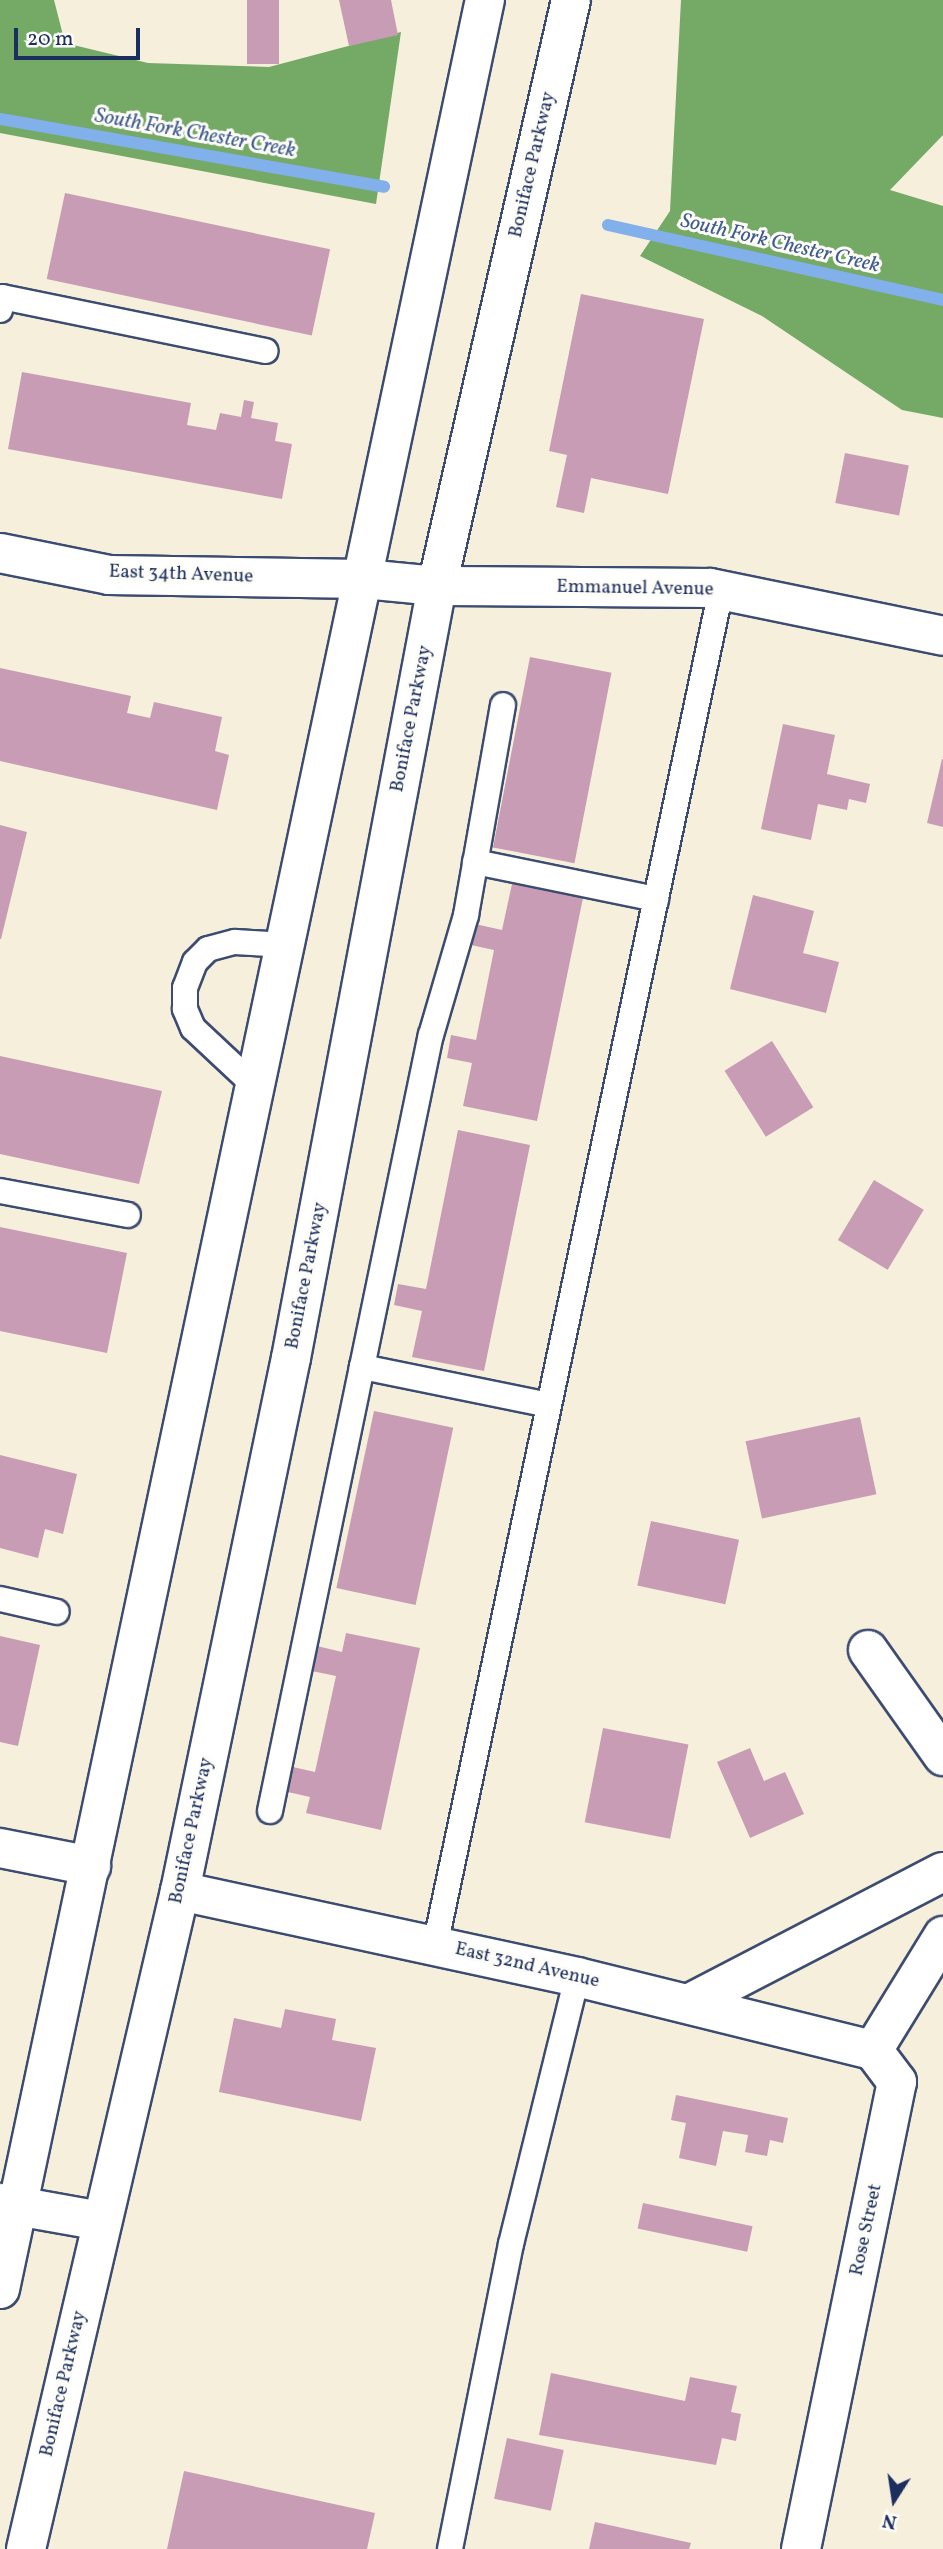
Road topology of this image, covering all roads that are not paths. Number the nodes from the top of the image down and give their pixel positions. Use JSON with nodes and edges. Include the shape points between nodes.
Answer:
{"nodes":[{"id":1,"x":485,"y":0,"type":"edge"},
{"id":2,"x":571,"y":0,"type":"edge"},
{"id":3,"x":1,"y":301,"type":"edge"},
{"id":4,"x":267,"y":351,"type":"dead end"},
{"id":5,"x":0,"y":553,"type":"edge"},
{"id":6,"x":364,"y":579,"type":"junction"},
{"id":7,"x":437,"y":586,"type":"junction"},
{"id":8,"x":721,"y":590,"type":"junction"},
{"id":9,"x":943,"y":636,"type":"edge"},
{"id":10,"x":503,"y":705,"type":"dead end"},
{"id":11,"x":475,"y":862,"type":"junction"},
{"id":12,"x":656,"y":899,"type":"junction"},
{"id":13,"x":286,"y":944,"type":"junction"},
{"id":14,"x":256,"y":1087,"type":"junction"},
{"id":15,"x":0,"y":1191,"type":"edge"},
{"id":16,"x":128,"y":1215,"type":"dead end"},
{"id":17,"x":362,"y":1367,"type":"junction"},
{"id":18,"x":548,"y":1405,"type":"junction"},
{"id":19,"x":0,"y":1599,"type":"edge"},
{"id":20,"x":57,"y":1612,"type":"dead end"},
{"id":21,"x":868,"y":1650,"type":"dead end"},
{"id":22,"x":943,"y":1756,"type":"edge"},
{"id":23,"x":270,"y":1811,"type":"dead end"},
{"id":24,"x":0,"y":1849,"type":"edge"},
{"id":25,"x":91,"y":1866,"type":"junction"},
{"id":26,"x":943,"y":1872,"type":"edge"},
{"id":27,"x":180,"y":1891,"type":"junction"},
{"id":28,"x":943,"y":1936,"type":"edge"},
{"id":29,"x":435,"y":1946,"type":"junction"},
{"id":30,"x":577,"y":1977,"type":"junction"},
{"id":31,"x":688,"y":2004,"type":"junction"},
{"id":32,"x":873,"y":2050,"type":"junction"},
{"id":33,"x":10,"y":2205,"type":"edge"},
{"id":34,"x":101,"y":2221,"type":"junction"},
{"id":35,"x":0,"y":2289,"type":"edge"},
{"id":36,"x":26,"y":2549,"type":"edge"},
{"id":37,"x":450,"y":2549,"type":"edge"},
{"id":38,"x":801,"y":2549,"type":"edge"}],
"edges":[{"from":1,"to":6,"type":"main road"},
{"from":2,"to":7,"type":"main road","name":"Boniface Parkway"},
{"from":3,"to":4,"type":"lane"},
{"from":5,"to":6,"type":"main road","name":"East 34th Avenue","via":[[109,575]]},
{"from":6,"to":7,"type":"main road","name":"Emmanuel Avenue"},
{"from":6,"to":13,"type":"main road"},
{"from":7,"to":8,"type":"main road","name":"Emmanuel Avenue"},
{"from":7,"to":27,"type":"main road","name":"Boniface Parkway","via":[[291,1358]]},
{"from":8,"to":9,"type":"main road","name":"Emmanuel Avenue"},
{"from":8,"to":12,"type":"lane"},
{"from":10,"to":11,"type":"lane"},
{"from":11,"to":12,"type":"lane"},
{"from":11,"to":17,"type":"lane","via":[[466,915],[431,1035]]},
{"from":12,"to":18,"type":"lane"},
{"from":13,"to":14,"type":"main road"},
{"from":13,"to":14,"type":"lane","via":[[235,942],[208,949],[195,962],[185,988],[185,1009],[193,1028]]},
{"from":14,"to":25,"type":"main road"},
{"from":15,"to":16,"type":"lane"},
{"from":17,"to":18,"type":"lane"},
{"from":17,"to":23,"type":"lane"},
{"from":18,"to":29,"type":"lane"},
{"from":19,"to":20,"type":"lane"},
{"from":21,"to":22,"type":"main road"},
{"from":24,"to":25,"type":"main road"},
{"from":25,"to":33,"type":"main road"},
{"from":26,"to":31,"type":"main road"},
{"from":27,"to":29,"type":"main road","name":"East 32nd Avenue"},
{"from":27,"to":34,"type":"main road","name":"Boniface Parkway"},
{"from":28,"to":32,"type":"main road"},
{"from":29,"to":30,"type":"main road","name":"East 32nd Avenue"},
{"from":30,"to":31,"type":"main road","name":"East 32nd Avenue"},
{"from":30,"to":37,"type":"lane","via":[[511,2244]]},
{"from":31,"to":32,"type":"main road","name":"East 32nd Avenue"},
{"from":32,"to":38,"type":"main road","name":"Rose Street","via":[[897,2082]]},
{"from":33,"to":34,"type":"main road"},
{"from":33,"to":35,"type":"main road"},
{"from":34,"to":36,"type":"main road","name":"Boniface Parkway"}]}
